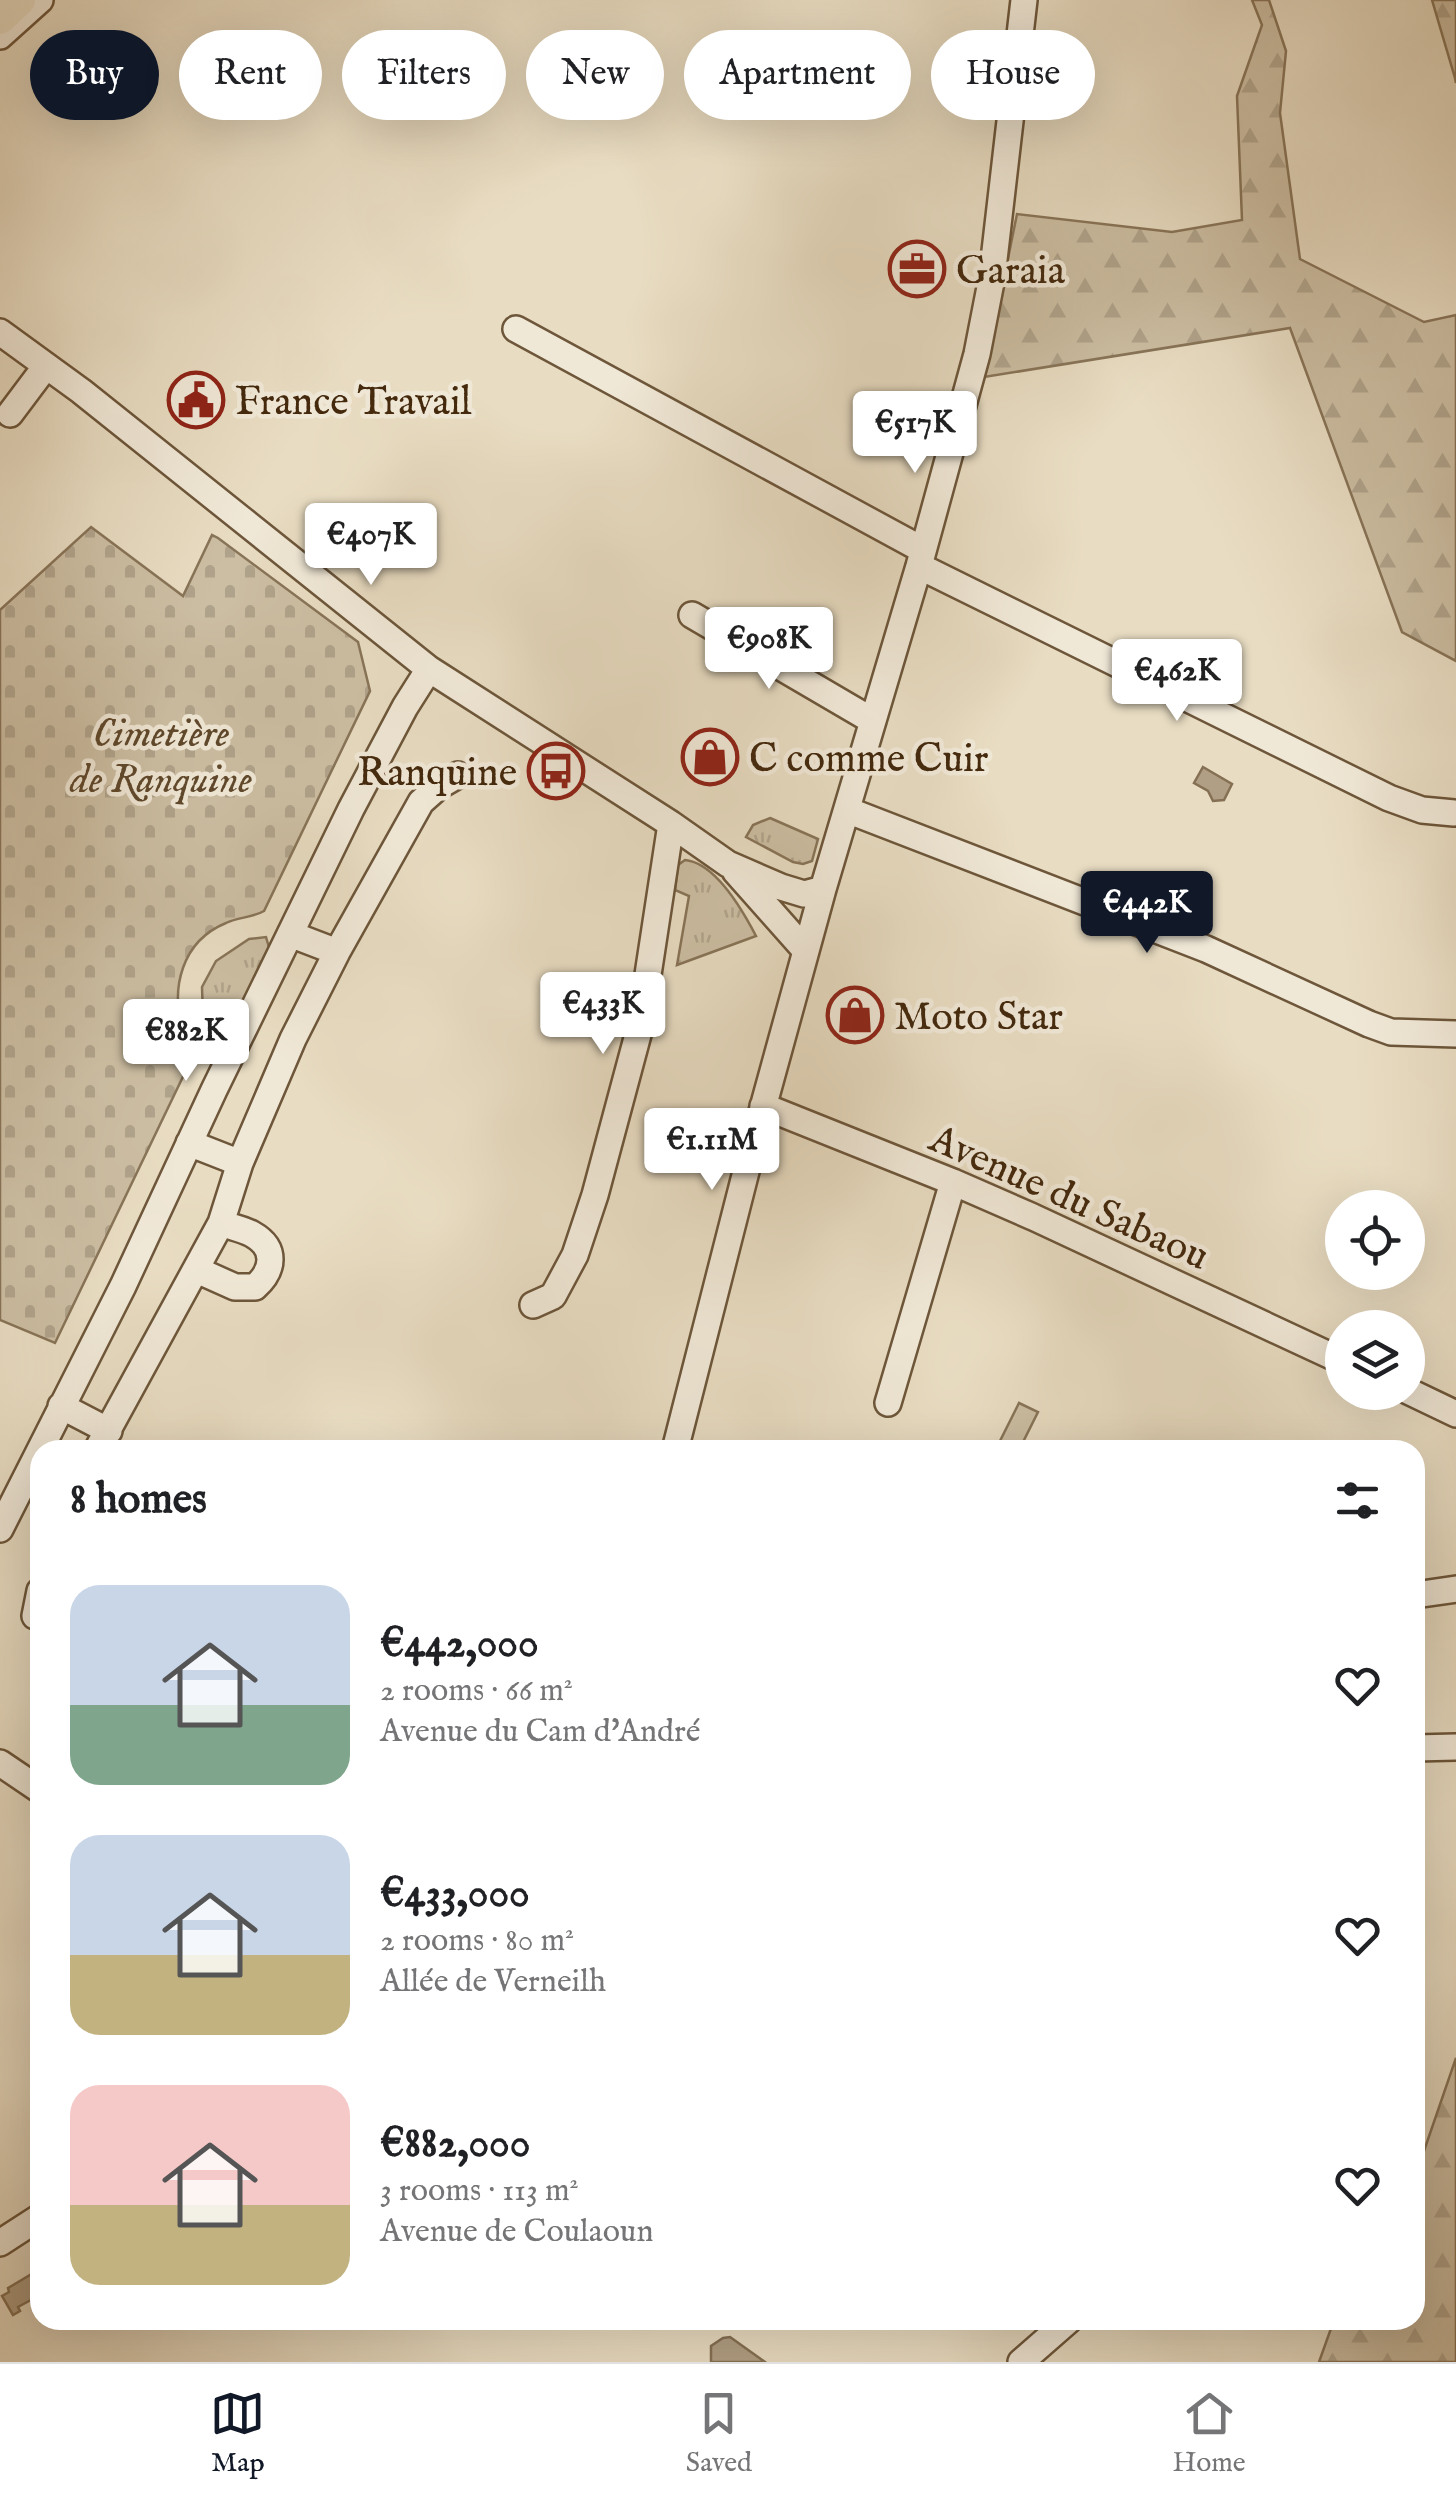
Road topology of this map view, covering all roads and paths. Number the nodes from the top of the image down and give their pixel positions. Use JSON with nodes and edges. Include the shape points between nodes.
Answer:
{"nodes":[{"id":1,"x":19,"y":0,"type":"edge"},
{"id":2,"x":40,"y":0,"type":"edge"},
{"id":3,"x":1024,"y":0,"type":"edge"},
{"id":4,"x":0,"y":18,"type":"edge"},
{"id":5,"x":0,"y":36,"type":"edge"},
{"id":6,"x":516,"y":329,"type":"dead end"},
{"id":7,"x":3,"y":341,"type":"edge"},
{"id":8,"x":46,"y":366,"type":"junction"},
{"id":9,"x":10,"y":414,"type":"dead end"},
{"id":10,"x":921,"y":558,"type":"junction"},
{"id":11,"x":692,"y":615,"type":"dead end"},
{"id":12,"x":429,"y":669,"type":"junction"},
{"id":13,"x":873,"y":720,"type":"junction"},
{"id":14,"x":458,"y":775,"type":"dead end"},
{"id":15,"x":847,"y":810,"type":"junction"},
{"id":16,"x":1454,"y":813,"type":"edge"},
{"id":17,"x":670,"y":824,"type":"junction"},
{"id":18,"x":728,"y":864,"type":"junction"},
{"id":19,"x":823,"y":889,"type":"junction"},
{"id":20,"x":290,"y":934,"type":"junction"},
{"id":21,"x":806,"y":951,"type":"junction"},
{"id":22,"x":337,"y":952,"type":"junction"},
{"id":23,"x":1456,"y":1034,"type":"edge"},
{"id":24,"x":763,"y":1106,"type":"junction"},
{"id":25,"x":189,"y":1143,"type":"junction"},
{"id":26,"x":240,"y":1163,"type":"junction"},
{"id":27,"x":953,"y":1182,"type":"junction"},
{"id":28,"x":221,"y":1222,"type":"junction"},
{"id":29,"x":196,"y":1270,"type":"junction"},
{"id":30,"x":533,"y":1305,"type":"dead end"},
{"id":31,"x":1325,"y":1353,"type":"edge"},
{"id":32,"x":1425,"y":1400,"type":"edge"},
{"id":33,"x":888,"y":1404,"type":"dead end"},
{"id":34,"x":61,"y":1406,"type":"junction"},
{"id":35,"x":1456,"y":1414,"type":"edge"},
{"id":36,"x":44,"y":1440,"type":"edge"},
{"id":37,"x":103,"y":1440,"type":"edge"},
{"id":38,"x":679,"y":1440,"type":"edge"},
{"id":39,"x":30,"y":1469,"type":"edge"},
{"id":40,"x":0,"y":1529,"type":"edge"},
{"id":41,"x":1456,"y":1589,"type":"edge"},
{"id":42,"x":1425,"y":1594,"type":"edge"},
{"id":43,"x":1456,"y":1747,"type":"edge"},
{"id":44,"x":1425,"y":1748,"type":"edge"},
{"id":45,"x":0,"y":1762,"type":"edge"},
{"id":46,"x":30,"y":1783,"type":"edge"},
{"id":47,"x":30,"y":2223,"type":"edge"},
{"id":48,"x":0,"y":2243,"type":"edge"},
{"id":49,"x":1058,"y":2330,"type":"edge"},
{"id":50,"x":1021,"y":2362,"type":"edge"}],
"edges":[{"from":1,"to":4,"type":"main road"},
{"from":2,"to":5,"type":"street"},
{"from":3,"to":10,"type":"street","via":[[992,277]]},
{"from":6,"to":10,"type":"street"},
{"from":7,"to":8,"type":"street"},
{"from":8,"to":9,"type":"street"},
{"from":8,"to":12,"type":"street"},
{"from":10,"to":13,"type":"street"},
{"from":10,"to":16,"type":"street","via":[[1389,798]]},
{"from":11,"to":13,"type":"street"},
{"from":12,"to":17,"type":"street"},
{"from":12,"to":20,"type":"street"},
{"from":13,"to":15,"type":"street"},
{"from":14,"to":22,"type":"street","via":[[421,802]]},
{"from":15,"to":19,"type":"street"},
{"from":15,"to":23,"type":"street","via":[[1206,949],[1369,1024],[1391,1032]]},
{"from":17,"to":18,"type":"street"},
{"from":17,"to":30,"type":"street","via":[[640,1028],[595,1195],[553,1296]]},
{"from":18,"to":19,"type":"street","via":[[804,894]]},
{"from":18,"to":21,"type":"street"},
{"from":19,"to":21,"type":"street"},
{"from":20,"to":22,"type":"street"},
{"from":20,"to":25,"type":"street"},
{"from":21,"to":24,"type":"street"},
{"from":22,"to":26,"type":"street"},
{"from":24,"to":27,"type":"street","name":"Avenue du Sabaou"},
{"from":24,"to":38,"type":"street"},
{"from":25,"to":26,"type":"street"},
{"from":25,"to":34,"type":"street"},
{"from":26,"to":28,"type":"street"},
{"from":27,"to":31,"type":"street","name":"Avenue du Sabaou"},
{"from":27,"to":33,"type":"street"},
{"from":28,"to":29,"type":"street"},
{"from":28,"to":29,"type":"street","via":[[262,1242],[270,1255],[268,1274],[255,1287],[235,1287]]},
{"from":29,"to":37,"type":"street"},
{"from":32,"to":35,"type":"street"},
{"from":34,"to":36,"type":"street"},
{"from":34,"to":37,"type":"street"},
{"from":39,"to":40,"type":"street"},
{"from":41,"to":42,"type":"street"},
{"from":43,"to":44,"type":"street"},
{"from":45,"to":46,"type":"street"},
{"from":47,"to":48,"type":"street"},
{"from":49,"to":50,"type":"street"}]}
